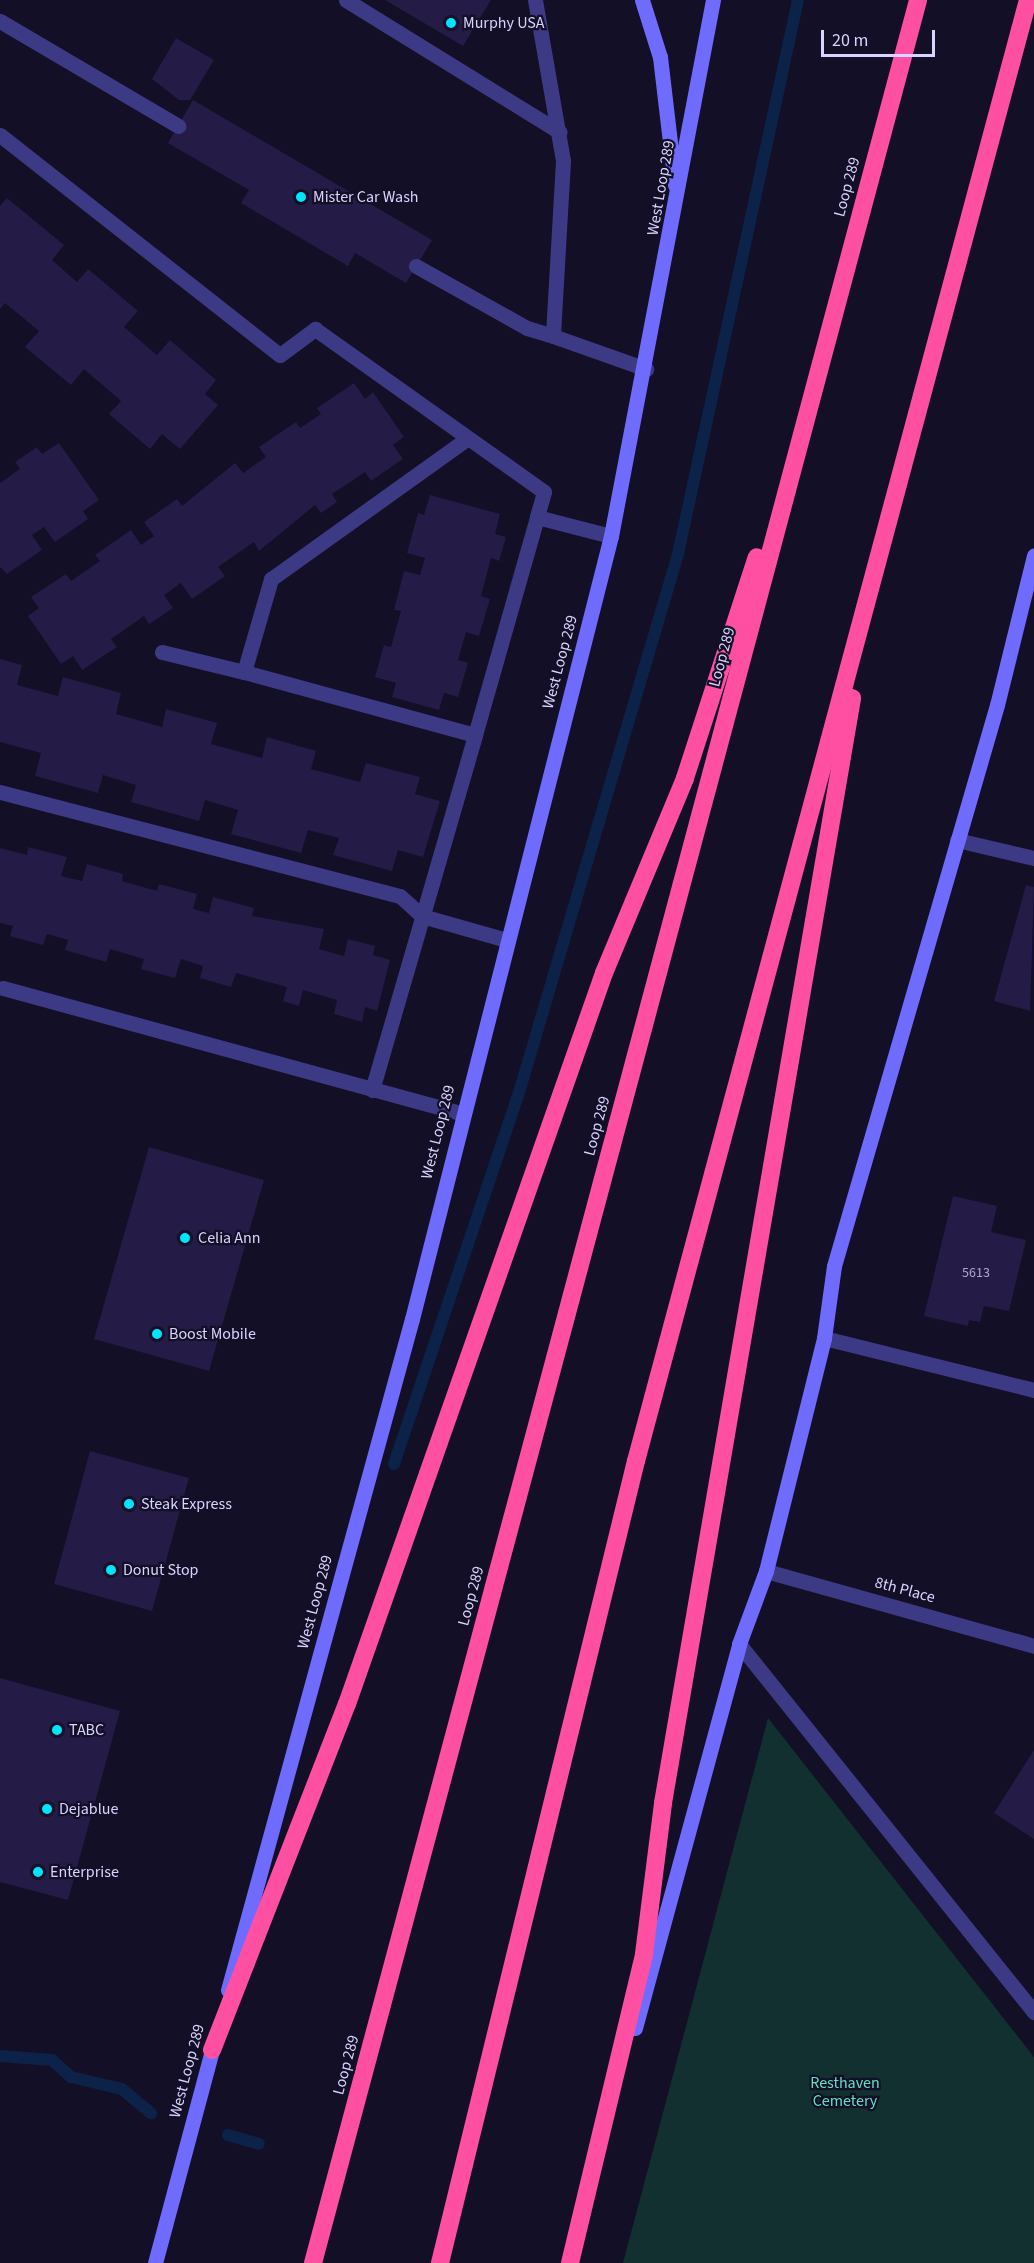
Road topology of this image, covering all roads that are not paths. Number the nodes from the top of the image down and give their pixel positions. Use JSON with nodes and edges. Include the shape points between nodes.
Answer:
{"nodes":[{"id":1,"x":346,"y":0,"type":"edge"},
{"id":2,"x":535,"y":0,"type":"edge"},
{"id":3,"x":642,"y":0,"type":"edge"},
{"id":4,"x":713,"y":0,"type":"edge"},
{"id":5,"x":918,"y":0,"type":"edge"},
{"id":6,"x":1028,"y":0,"type":"edge"},
{"id":7,"x":0,"y":21,"type":"edge"},
{"id":8,"x":178,"y":126,"type":"dead end"},
{"id":9,"x":561,"y":132,"type":"junction"},
{"id":10,"x":0,"y":135,"type":"edge"},
{"id":11,"x":677,"y":205,"type":"junction"},
{"id":12,"x":416,"y":266,"type":"dead end"},
{"id":13,"x":553,"y":336,"type":"junction"},
{"id":14,"x":821,"y":358,"type":"junction"},
{"id":15,"x":646,"y":369,"type":"junction"},
{"id":16,"x":468,"y":438,"type":"junction"},
{"id":17,"x":537,"y":517,"type":"junction"},
{"id":18,"x":611,"y":536,"type":"junction"},
{"id":19,"x":1034,"y":555,"type":"edge"},
{"id":20,"x":869,"y":596,"type":"junction"},
{"id":21,"x":162,"y":652,"type":"dead end"},
{"id":22,"x":244,"y":672,"type":"junction"},
{"id":23,"x":475,"y":735,"type":"junction"},
{"id":24,"x":0,"y":792,"type":"edge"},
{"id":25,"x":957,"y":840,"type":"junction"},
{"id":26,"x":1034,"y":858,"type":"edge"},
{"id":27,"x":422,"y":916,"type":"junction"},
{"id":28,"x":507,"y":939,"type":"junction"},
{"id":29,"x":3,"y":988,"type":"dead end"},
{"id":30,"x":372,"y":1090,"type":"junction"},
{"id":31,"x":461,"y":1113,"type":"junction"},
{"id":32,"x":824,"y":1338,"type":"junction"},
{"id":33,"x":1034,"y":1389,"type":"edge"},
{"id":34,"x":766,"y":1571,"type":"junction"},
{"id":35,"x":739,"y":1644,"type":"junction"},
{"id":36,"x":1034,"y":1646,"type":"edge"},
{"id":37,"x":1034,"y":2012,"type":"edge"},
{"id":38,"x":212,"y":2050,"type":"junction"},
{"id":39,"x":155,"y":2263,"type":"edge"},
{"id":40,"x":313,"y":2263,"type":"edge"},
{"id":41,"x":440,"y":2263,"type":"edge"},
{"id":42,"x":571,"y":2263,"type":"edge"}],
"edges":[{"from":1,"to":9,"type":"street"},
{"from":2,"to":9,"type":"street"},
{"from":3,"to":11,"type":"main road","via":[[660,57]]},
{"from":4,"to":11,"type":"main road","name":"West Loop 289"},
{"from":5,"to":14,"type":"highway","name":"Loop 289"},
{"from":6,"to":20,"type":"highway"},
{"from":7,"to":8,"type":"street"},
{"from":9,"to":13,"type":"street"},
{"from":10,"to":16,"type":"street","via":[[280,355],[315,329]]},
{"from":11,"to":15,"type":"main road","name":"West Loop 289"},
{"from":12,"to":13,"type":"street","via":[[504,317]]},
{"from":13,"to":15,"type":"street"},
{"from":14,"to":38,"type":"highway","via":[[685,778],[603,973],[411,1529]]},
{"from":14,"to":40,"type":"highway","name":"Loop 289"},
{"from":15,"to":18,"type":"main road","name":"West Loop 289"},
{"from":16,"to":17,"type":"street","via":[[544,492]]},
{"from":16,"to":22,"type":"street","via":[[271,579]]},
{"from":17,"to":18,"type":"street"},
{"from":17,"to":23,"type":"street"},
{"from":18,"to":28,"type":"main road","name":"West Loop 289"},
{"from":19,"to":25,"type":"main road","via":[[997,705]]},
{"from":20,"to":41,"type":"highway","via":[[636,1461]]},
{"from":20,"to":42,"type":"highway","via":[[663,1803],[644,1954]]},
{"from":21,"to":22,"type":"street"},
{"from":22,"to":23,"type":"street"},
{"from":23,"to":27,"type":"street"},
{"from":24,"to":27,"type":"street","via":[[400,896]]},
{"from":25,"to":26,"type":"street"},
{"from":25,"to":32,"type":"main road","via":[[834,1266]]},
{"from":27,"to":28,"type":"street"},
{"from":27,"to":30,"type":"street"},
{"from":28,"to":31,"type":"main road","name":"West Loop 289"},
{"from":29,"to":30,"type":"street"},
{"from":30,"to":31,"type":"street"},
{"from":31,"to":38,"type":"main road","name":"West Loop 289","via":[[412,1319]]},
{"from":32,"to":33,"type":"street"},
{"from":32,"to":34,"type":"main road"},
{"from":34,"to":35,"type":"main road"},
{"from":34,"to":36,"type":"street","name":"8th Place"},
{"from":35,"to":37,"type":"street"},
{"from":35,"to":42,"type":"main road"},
{"from":38,"to":39,"type":"main road","name":"West Loop 289"}]}
